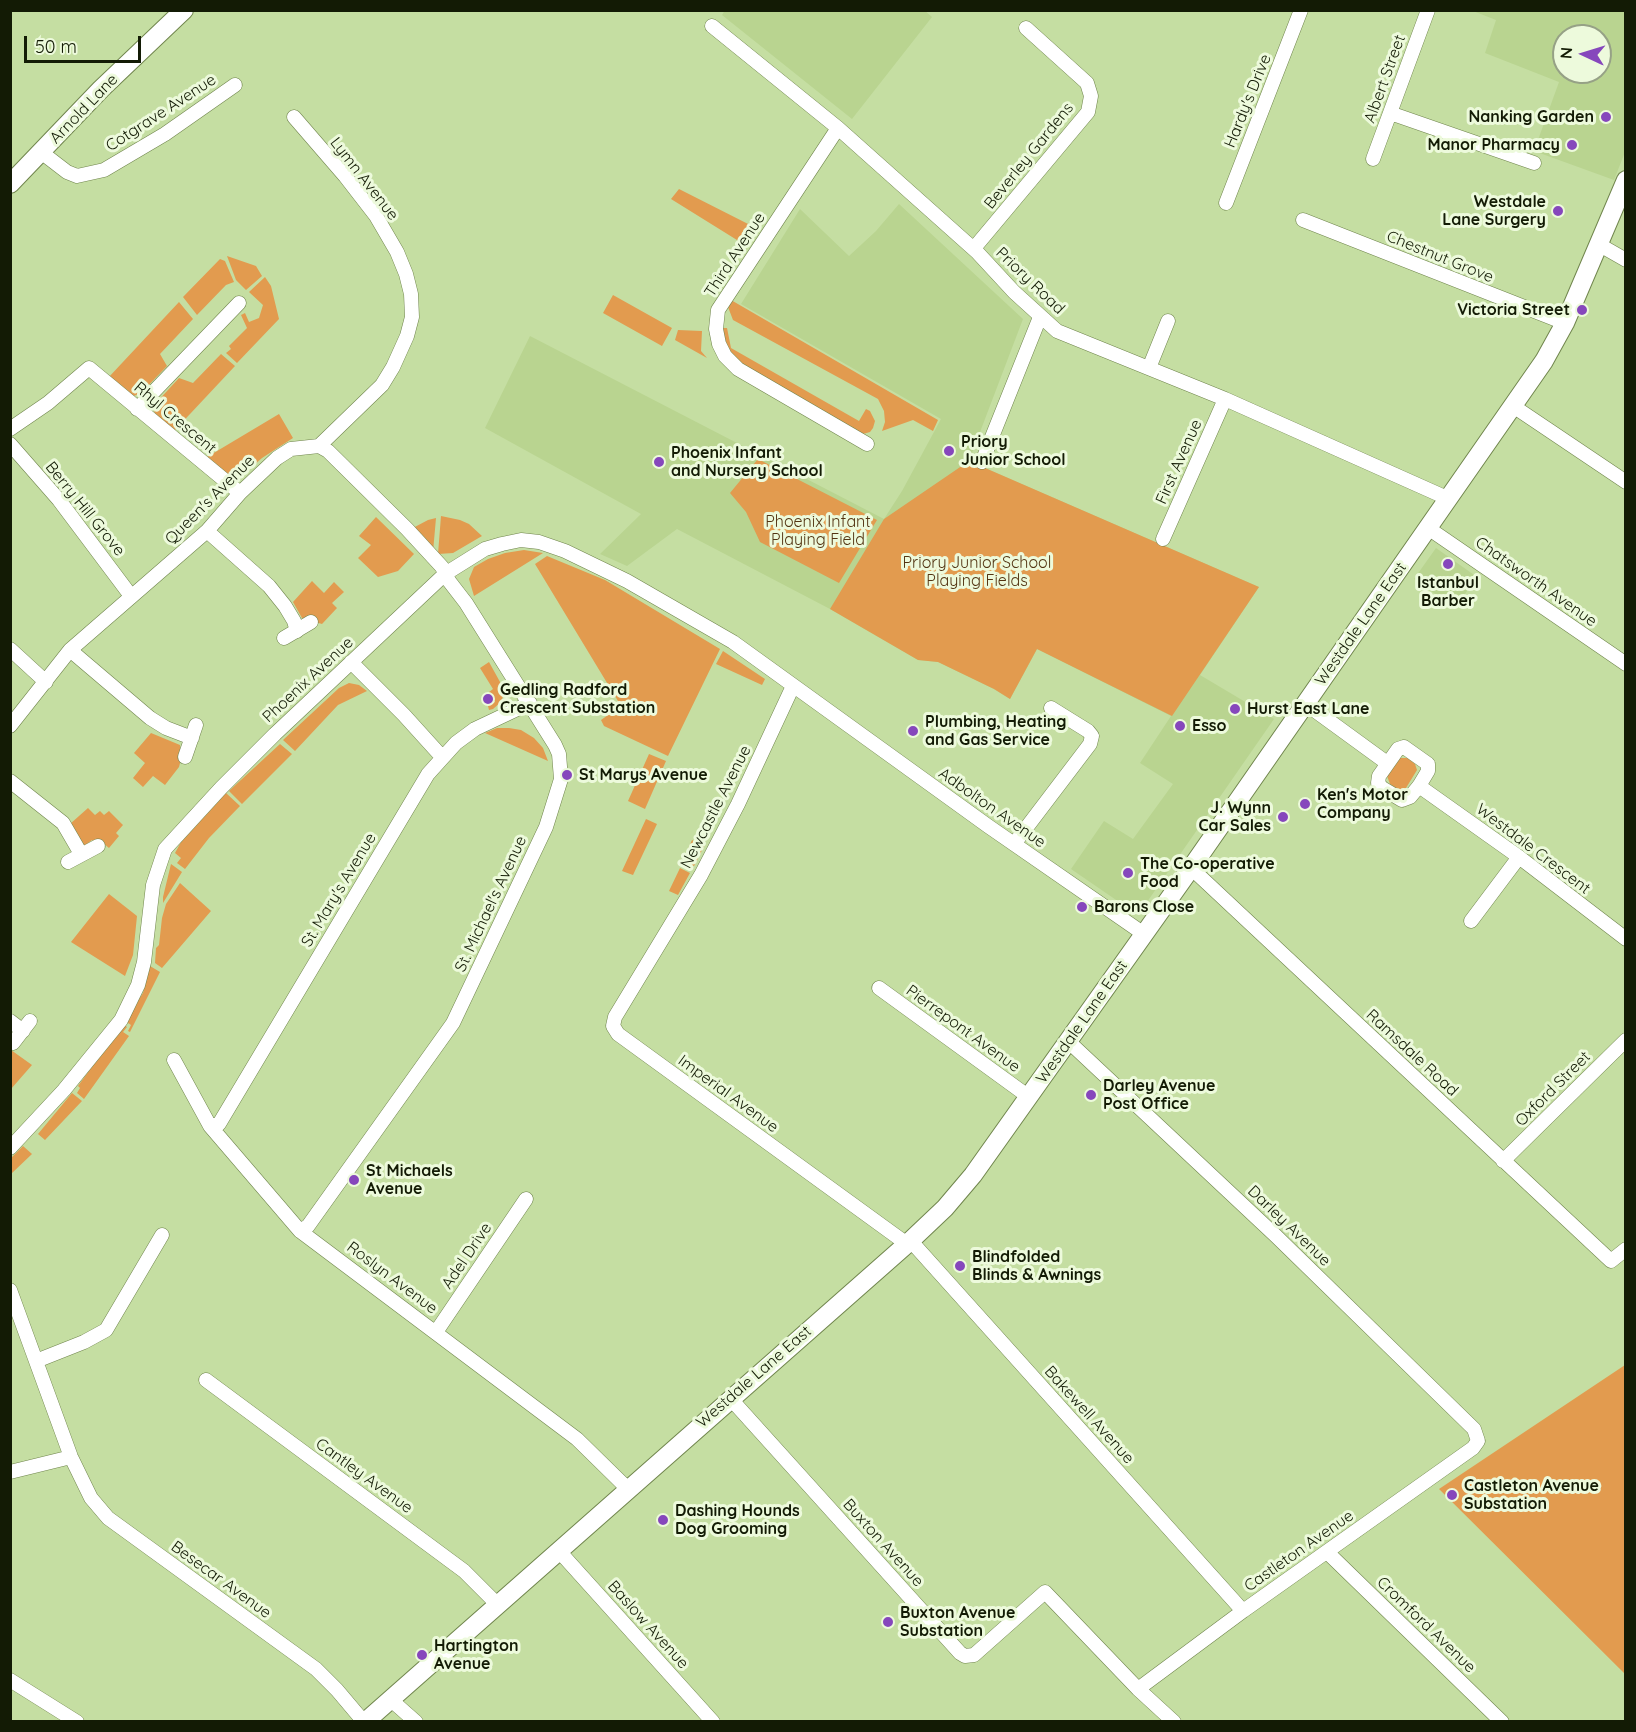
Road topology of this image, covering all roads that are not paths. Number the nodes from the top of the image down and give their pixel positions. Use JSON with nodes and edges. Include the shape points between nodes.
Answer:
{"nodes":[{"id":1,"x":184,"y":10,"type":"edge"},
{"id":2,"x":1301,"y":10,"type":"edge"},
{"id":3,"x":1428,"y":10,"type":"edge"},
{"id":4,"x":712,"y":26,"type":"dead end"},
{"id":5,"x":1026,"y":28,"type":"dead end"},
{"id":6,"x":235,"y":85,"type":"dead end"},
{"id":7,"x":1390,"y":113,"type":"junction"},
{"id":8,"x":294,"y":117,"type":"dead end"},
{"id":9,"x":838,"y":128,"type":"junction"},
{"id":10,"x":41,"y":152,"type":"junction"},
{"id":11,"x":1373,"y":159,"type":"dead end"},
{"id":12,"x":1534,"y":163,"type":"dead end"},
{"id":13,"x":1626,"y":180,"type":"edge"},
{"id":14,"x":10,"y":184,"type":"edge"},
{"id":15,"x":1226,"y":203,"type":"dead end"},
{"id":16,"x":1303,"y":220,"type":"dead end"},
{"id":17,"x":1598,"y":244,"type":"junction"},
{"id":18,"x":976,"y":252,"type":"junction"},
{"id":19,"x":1626,"y":260,"type":"edge"},
{"id":20,"x":239,"y":303,"type":"dead end"},
{"id":21,"x":1040,"y":317,"type":"junction"},
{"id":22,"x":1168,"y":321,"type":"dead end"},
{"id":23,"x":1565,"y":323,"type":"junction"},
{"id":24,"x":1149,"y":368,"type":"junction"},
{"id":25,"x":1225,"y":399,"type":"junction"},
{"id":26,"x":1513,"y":406,"type":"junction"},
{"id":27,"x":137,"y":409,"type":"junction"},
{"id":28,"x":10,"y":429,"type":"edge"},
{"id":29,"x":10,"y":444,"type":"edge"},
{"id":30,"x":867,"y":444,"type":"dead end"},
{"id":31,"x":319,"y":446,"type":"junction"},
{"id":32,"x":982,"y":462,"type":"dead end"},
{"id":33,"x":1626,"y":482,"type":"edge"},
{"id":34,"x":240,"y":493,"type":"junction"},
{"id":35,"x":1447,"y":498,"type":"junction"},
{"id":36,"x":1428,"y":528,"type":"junction"},
{"id":37,"x":207,"y":531,"type":"junction"},
{"id":38,"x":1163,"y":538,"type":"dead end"},
{"id":39,"x":445,"y":574,"type":"junction"},
{"id":40,"x":131,"y":596,"type":"junction"},
{"id":41,"x":311,"y":622,"type":"dead end"},
{"id":42,"x":297,"y":631,"type":"junction"},
{"id":43,"x":284,"y":638,"type":"dead end"},
{"id":44,"x":10,"y":649,"type":"edge"},
{"id":45,"x":70,"y":650,"type":"junction"},
{"id":46,"x":351,"y":662,"type":"junction"},
{"id":47,"x":1626,"y":664,"type":"edge"},
{"id":48,"x":46,"y":682,"type":"junction"},
{"id":49,"x":793,"y":686,"type":"junction"},
{"id":50,"x":530,"y":703,"type":"junction"},
{"id":51,"x":1306,"y":704,"type":"junction"},
{"id":52,"x":1051,"y":708,"type":"dead end"},
{"id":53,"x":10,"y":726,"type":"edge"},
{"id":54,"x":185,"y":757,"type":"dead end"},
{"id":55,"x":442,"y":757,"type":"junction"},
{"id":56,"x":1388,"y":763,"type":"junction"},
{"id":57,"x":10,"y":781,"type":"edge"},
{"id":58,"x":1419,"y":786,"type":"junction"},
{"id":59,"x":1014,"y":844,"type":"junction"},
{"id":60,"x":98,"y":846,"type":"dead end"},
{"id":61,"x":81,"y":854,"type":"junction"},
{"id":62,"x":1519,"y":857,"type":"junction"},
{"id":63,"x":68,"y":862,"type":"dead end"},
{"id":64,"x":1191,"y":868,"type":"junction"},
{"id":65,"x":1471,"y":921,"type":"dead end"},
{"id":66,"x":1144,"y":934,"type":"junction"},
{"id":67,"x":1626,"y":939,"type":"edge"},
{"id":68,"x":662,"y":940,"type":"joint"},
{"id":69,"x":879,"y":988,"type":"dead end"},
{"id":70,"x":10,"y":1021,"type":"edge"},
{"id":71,"x":1068,"y":1041,"type":"junction"},
{"id":72,"x":1626,"y":1041,"type":"edge"},
{"id":73,"x":13,"y":1043,"type":"dead end"},
{"id":74,"x":174,"y":1060,"type":"dead end"},
{"id":75,"x":1029,"y":1097,"type":"junction"},
{"id":76,"x":210,"y":1126,"type":"junction"},
{"id":77,"x":10,"y":1148,"type":"edge"},
{"id":78,"x":1503,"y":1161,"type":"junction"},
{"id":79,"x":526,"y":1199,"type":"dead end"},
{"id":80,"x":300,"y":1231,"type":"junction"},
{"id":81,"x":162,"y":1234,"type":"dead end"},
{"id":82,"x":909,"y":1242,"type":"junction"},
{"id":83,"x":1626,"y":1249,"type":"edge"},
{"id":84,"x":10,"y":1290,"type":"edge"},
{"id":85,"x":436,"y":1332,"type":"junction"},
{"id":86,"x":36,"y":1361,"type":"junction"},
{"id":87,"x":206,"y":1380,"type":"dead end"},
{"id":88,"x":730,"y":1398,"type":"junction"},
{"id":89,"x":1478,"y":1441,"type":"joint"},
{"id":90,"x":71,"y":1457,"type":"junction"},
{"id":91,"x":10,"y":1472,"type":"edge"},
{"id":92,"x":628,"y":1489,"type":"junction"},
{"id":93,"x":559,"y":1551,"type":"junction"},
{"id":94,"x":1327,"y":1552,"type":"junction"},
{"id":95,"x":497,"y":1604,"type":"junction"},
{"id":96,"x":1243,"y":1611,"type":"junction"},
{"id":97,"x":10,"y":1680,"type":"edge"},
{"id":98,"x":1138,"y":1689,"type":"junction"},
{"id":99,"x":390,"y":1699,"type":"junction"},
{"id":100,"x":76,"y":1722,"type":"edge"},
{"id":101,"x":364,"y":1722,"type":"edge"},
{"id":102,"x":416,"y":1722,"type":"edge"},
{"id":103,"x":712,"y":1722,"type":"edge"},
{"id":104,"x":1174,"y":1722,"type":"edge"},
{"id":105,"x":1502,"y":1722,"type":"edge"}],
"edges":[{"from":1,"to":10,"type":"street","name":"Arnold Lane"},
{"from":2,"to":15,"type":"street","name":"Hardy's Drive"},
{"from":3,"to":7,"type":"street","name":"Albert Street"},
{"from":4,"to":9,"type":"street","name":"Priory Road"},
{"from":5,"to":18,"type":"street","name":"Beverley Gardens","via":[[1087,83],[1091,96],[1088,112],[975,247]]},
{"from":6,"to":10,"type":"street","name":"Cotgrave Avenue","via":[[165,134],[104,170],[77,176]]},
{"from":7,"to":11,"type":"street","name":"Albert Street"},
{"from":7,"to":12,"type":"street"},
{"from":8,"to":31,"type":"street","name":"Lymn Avenue","via":[[376,216],[397,252],[411,294],[412,317],[393,367],[382,385]]},
{"from":9,"to":18,"type":"street","name":"Priory Road"},
{"from":9,"to":30,"type":"street","name":"Third Avenue","via":[[718,310],[716,329],[725,356],[738,369]]},
{"from":10,"to":14,"type":"street","name":"Arnold Lane"},
{"from":13,"to":17,"type":"street","name":"Westdale Lane East"},
{"from":16,"to":23,"type":"street","name":"Chestnut Grove"},
{"from":17,"to":19,"type":"street"},
{"from":17,"to":23,"type":"street","name":"Westdale Lane East"},
{"from":18,"to":21,"type":"street","name":"Priory Road"},
{"from":20,"to":27,"type":"street"},
{"from":21,"to":24,"type":"street","name":"Priory Road","via":[[1058,331]]},
{"from":21,"to":32,"type":"street"},
{"from":22,"to":24,"type":"street"},
{"from":23,"to":26,"type":"street","name":"Westdale Lane East"},
{"from":24,"to":25,"type":"street","name":"Priory Road"},
{"from":25,"to":35,"type":"street","name":"Priory Road"},
{"from":25,"to":38,"type":"street","name":"First Avenue"},
{"from":26,"to":33,"type":"street"},
{"from":26,"to":35,"type":"street","name":"Westdale Lane East"},
{"from":27,"to":28,"type":"street","name":"Rhyl Crescent","via":[[89,368]]},
{"from":27,"to":34,"type":"street","name":"Rhyl Crescent"},
{"from":29,"to":40,"type":"street","name":"Berry Hill Grove","via":[[59,500]]},
{"from":31,"to":34,"type":"street","name":"Queen's Avenue","via":[[291,450],[277,458]]},
{"from":31,"to":39,"type":"street","via":[[407,529]]},
{"from":34,"to":37,"type":"street","name":"Queen's Avenue"},
{"from":35,"to":36,"type":"street","name":"Westdale Lane East"},
{"from":36,"to":47,"type":"street","name":"Chatsworth Avenue"},
{"from":36,"to":51,"type":"street","name":"Westdale Lane East"},
{"from":37,"to":40,"type":"street","name":"Queen's Avenue"},
{"from":37,"to":42,"type":"street","via":[[269,586],[285,606]]},
{"from":39,"to":46,"type":"street","name":"Phoenix Avenue"},
{"from":39,"to":49,"type":"street","name":"Phoenix Avenue","via":[[485,549],[521,540],[539,542],[627,581],[733,642]]},
{"from":39,"to":50,"type":"street","name":"St. Michael's Avenue"},
{"from":40,"to":45,"type":"street","name":"Queen's Avenue"},
{"from":41,"to":42,"type":"street"},
{"from":42,"to":43,"type":"street"},
{"from":44,"to":48,"type":"street"},
{"from":45,"to":48,"type":"street","name":"Queen's Avenue"},
{"from":45,"to":54,"type":"street","via":[[150,718],[166,728],[194,731]]},
{"from":46,"to":55,"type":"street"},
{"from":46,"to":77,"type":"street","name":"Phoenix Avenue","via":[[221,788],[165,849],[153,885],[142,970],[121,1020]]},
{"from":48,"to":53,"type":"street","name":"Queen's Avenue"},
{"from":49,"to":59,"type":"street","name":"Adbolton Avenue"},
{"from":49,"to":68,"type":"street","name":"Newcastle Avenue","via":[[738,804]]},
{"from":50,"to":55,"type":"street","name":"St. Mary's Avenue","via":[[474,729]]},
{"from":50,"to":80,"type":"street","name":"St. Michael's Avenue","via":[[555,745],[561,771],[546,827],[453,1023],[308,1226]]},
{"from":51,"to":56,"type":"street"},
{"from":51,"to":64,"type":"street","name":"Westdale Lane East"},
{"from":52,"to":59,"type":"street","via":[[1088,731],[1092,736],[1090,744]]},
{"from":55,"to":76,"type":"street","name":"St. Mary's Avenue","via":[[428,774],[219,1124]]},
{"from":56,"to":58,"type":"street","via":[[1379,776],[1382,788],[1402,800]]},
{"from":56,"to":58,"type":"street","via":[[1404,747],[1424,759],[1428,771]]},
{"from":57,"to":61,"type":"street","via":[[63,823]]},
{"from":58,"to":62,"type":"street","name":"Westdale Crescent"},
{"from":59,"to":66,"type":"street","name":"Adbolton Avenue"},
{"from":60,"to":61,"type":"street"},
{"from":61,"to":63,"type":"street"},
{"from":62,"to":65,"type":"street"},
{"from":62,"to":67,"type":"street","name":"Westdale Crescent"},
{"from":64,"to":66,"type":"street","name":"Westdale Lane East"},
{"from":64,"to":78,"type":"street","name":"Ramsdale Road"},
{"from":66,"to":71,"type":"street","name":"Westdale Lane East"},
{"from":68,"to":82,"type":"street","name":"Imperial Avenue","via":[[615,1017],[613,1026],[618,1034]]},
{"from":69,"to":75,"type":"street","name":"Pierrepont Avenue"},
{"from":70,"to":73,"type":"street","via":[[26,1026]]},
{"from":71,"to":75,"type":"street","name":"Westdale Lane East"},
{"from":71,"to":89,"type":"street","name":"Darley Avenue","via":[[1474,1429]]},
{"from":72,"to":78,"type":"street","name":"Oxford Street"},
{"from":74,"to":76,"type":"street","name":"Roslyn Avenue"},
{"from":75,"to":82,"type":"street","name":"Westdale Lane East","via":[[973,1175]]},
{"from":76,"to":80,"type":"street","name":"Roslyn Avenue"},
{"from":78,"to":83,"type":"street","name":"Ramsdale Road","via":[[1611,1261]]},
{"from":79,"to":85,"type":"street","name":"Adel Drive"},
{"from":80,"to":85,"type":"street","name":"Roslyn Avenue"},
{"from":81,"to":86,"type":"street","via":[[106,1330]]},
{"from":82,"to":88,"type":"street","name":"Westdale Lane East"},
{"from":82,"to":96,"type":"street","name":"Bakewell Avenue"},
{"from":84,"to":86,"type":"street","name":"Besecar Avenue"},
{"from":85,"to":92,"type":"street","name":"Roslyn Avenue","via":[[577,1439]]},
{"from":86,"to":90,"type":"street","name":"Besecar Avenue"},
{"from":87,"to":95,"type":"street","name":"Cantley Avenue","via":[[464,1570]]},
{"from":88,"to":92,"type":"street","name":"Westdale Lane East"},
{"from":88,"to":98,"type":"street","name":"Buxton Avenue","via":[[960,1653],[974,1655],[1045,1592]]},
{"from":89,"to":94,"type":"street","name":"Castleton Avenue"},
{"from":90,"to":91,"type":"street"},
{"from":90,"to":101,"type":"street","name":"Besecar Avenue","via":[[91,1498],[108,1518],[316,1669]]},
{"from":92,"to":93,"type":"street","name":"Westdale Lane East"},
{"from":93,"to":95,"type":"street","name":"Westdale Lane East"},
{"from":93,"to":103,"type":"street","name":"Baslow Avenue"},
{"from":94,"to":96,"type":"street","name":"Castleton Avenue"},
{"from":94,"to":105,"type":"street","name":"Cromford Avenue"},
{"from":95,"to":99,"type":"street","name":"Westdale Lane East"},
{"from":96,"to":98,"type":"street","name":"Castleton Avenue"},
{"from":97,"to":100,"type":"street"},
{"from":98,"to":104,"type":"street","name":"Buxton Avenue"},
{"from":99,"to":101,"type":"street","name":"Westdale Lane East"},
{"from":99,"to":102,"type":"street"}]}
